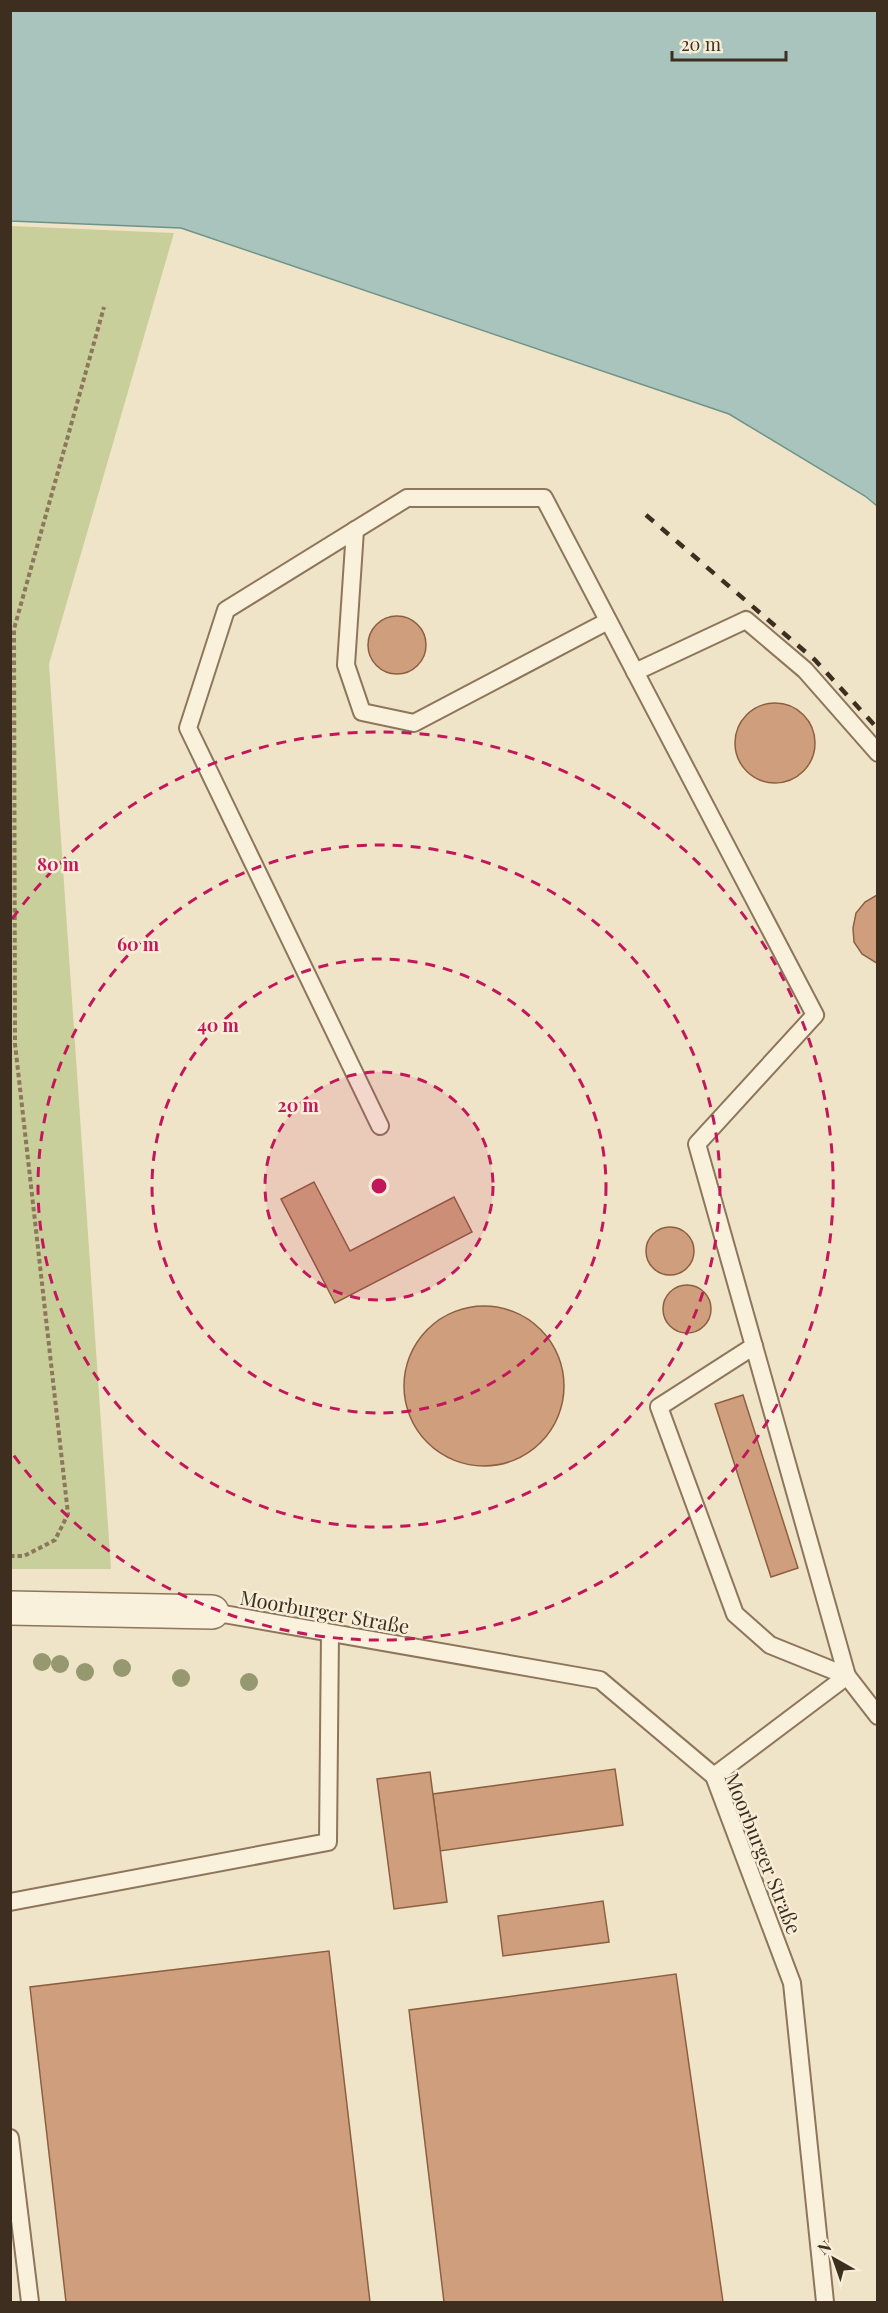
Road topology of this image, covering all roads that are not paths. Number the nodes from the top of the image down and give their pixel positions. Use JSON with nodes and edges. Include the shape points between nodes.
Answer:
{"nodes":[{"id":1,"x":355,"y":530,"type":"junction"},
{"id":2,"x":608,"y":621,"type":"junction"},
{"id":3,"x":635,"y":672,"type":"junction"},
{"id":4,"x":878,"y":753,"type":"edge"},
{"id":5,"x":380,"y":1126,"type":"dead end"},
{"id":6,"x":754,"y":1346,"type":"junction"},
{"id":7,"x":10,"y":1608,"type":"edge"},
{"id":8,"x":212,"y":1612,"type":"joint"},
{"id":9,"x":330,"y":1633,"type":"junction"},
{"id":10,"x":847,"y":1676,"type":"junction"},
{"id":11,"x":878,"y":1716,"type":"edge"},
{"id":12,"x":714,"y":1776,"type":"junction"},
{"id":13,"x":10,"y":1902,"type":"edge"},
{"id":14,"x":10,"y":2138,"type":"edge"},
{"id":15,"x":30,"y":2302,"type":"edge"},
{"id":16,"x":825,"y":2302,"type":"edge"}],
"edges":[{"from":1,"to":2,"type":"lane","via":[[407,498],[544,498]]},
{"from":1,"to":2,"type":"lane","via":[[346,665],[362,712],[414,723]]},
{"from":1,"to":5,"type":"lane","via":[[226,610],[188,728]]},
{"from":2,"to":3,"type":"lane"},
{"from":3,"to":4,"type":"lane","via":[[746,620],[805,670]]},
{"from":3,"to":6,"type":"lane","via":[[815,1015],[696,1144]]},
{"from":6,"to":10,"type":"lane"},
{"from":6,"to":10,"type":"lane","via":[[659,1407],[735,1614],[770,1645]]},
{"from":7,"to":8,"type":"street"},
{"from":8,"to":9,"type":"lane","name":"Moorburger Straße"},
{"from":9,"to":12,"type":"lane","name":"Moorburger Straße","via":[[600,1680]]},
{"from":9,"to":13,"type":"lane","via":[[328,1842]]},
{"from":10,"to":11,"type":"lane"},
{"from":10,"to":12,"type":"lane"},
{"from":12,"to":16,"type":"lane","name":"Moorburger Straße","via":[[792,1983]]},
{"from":14,"to":15,"type":"lane"}]}
